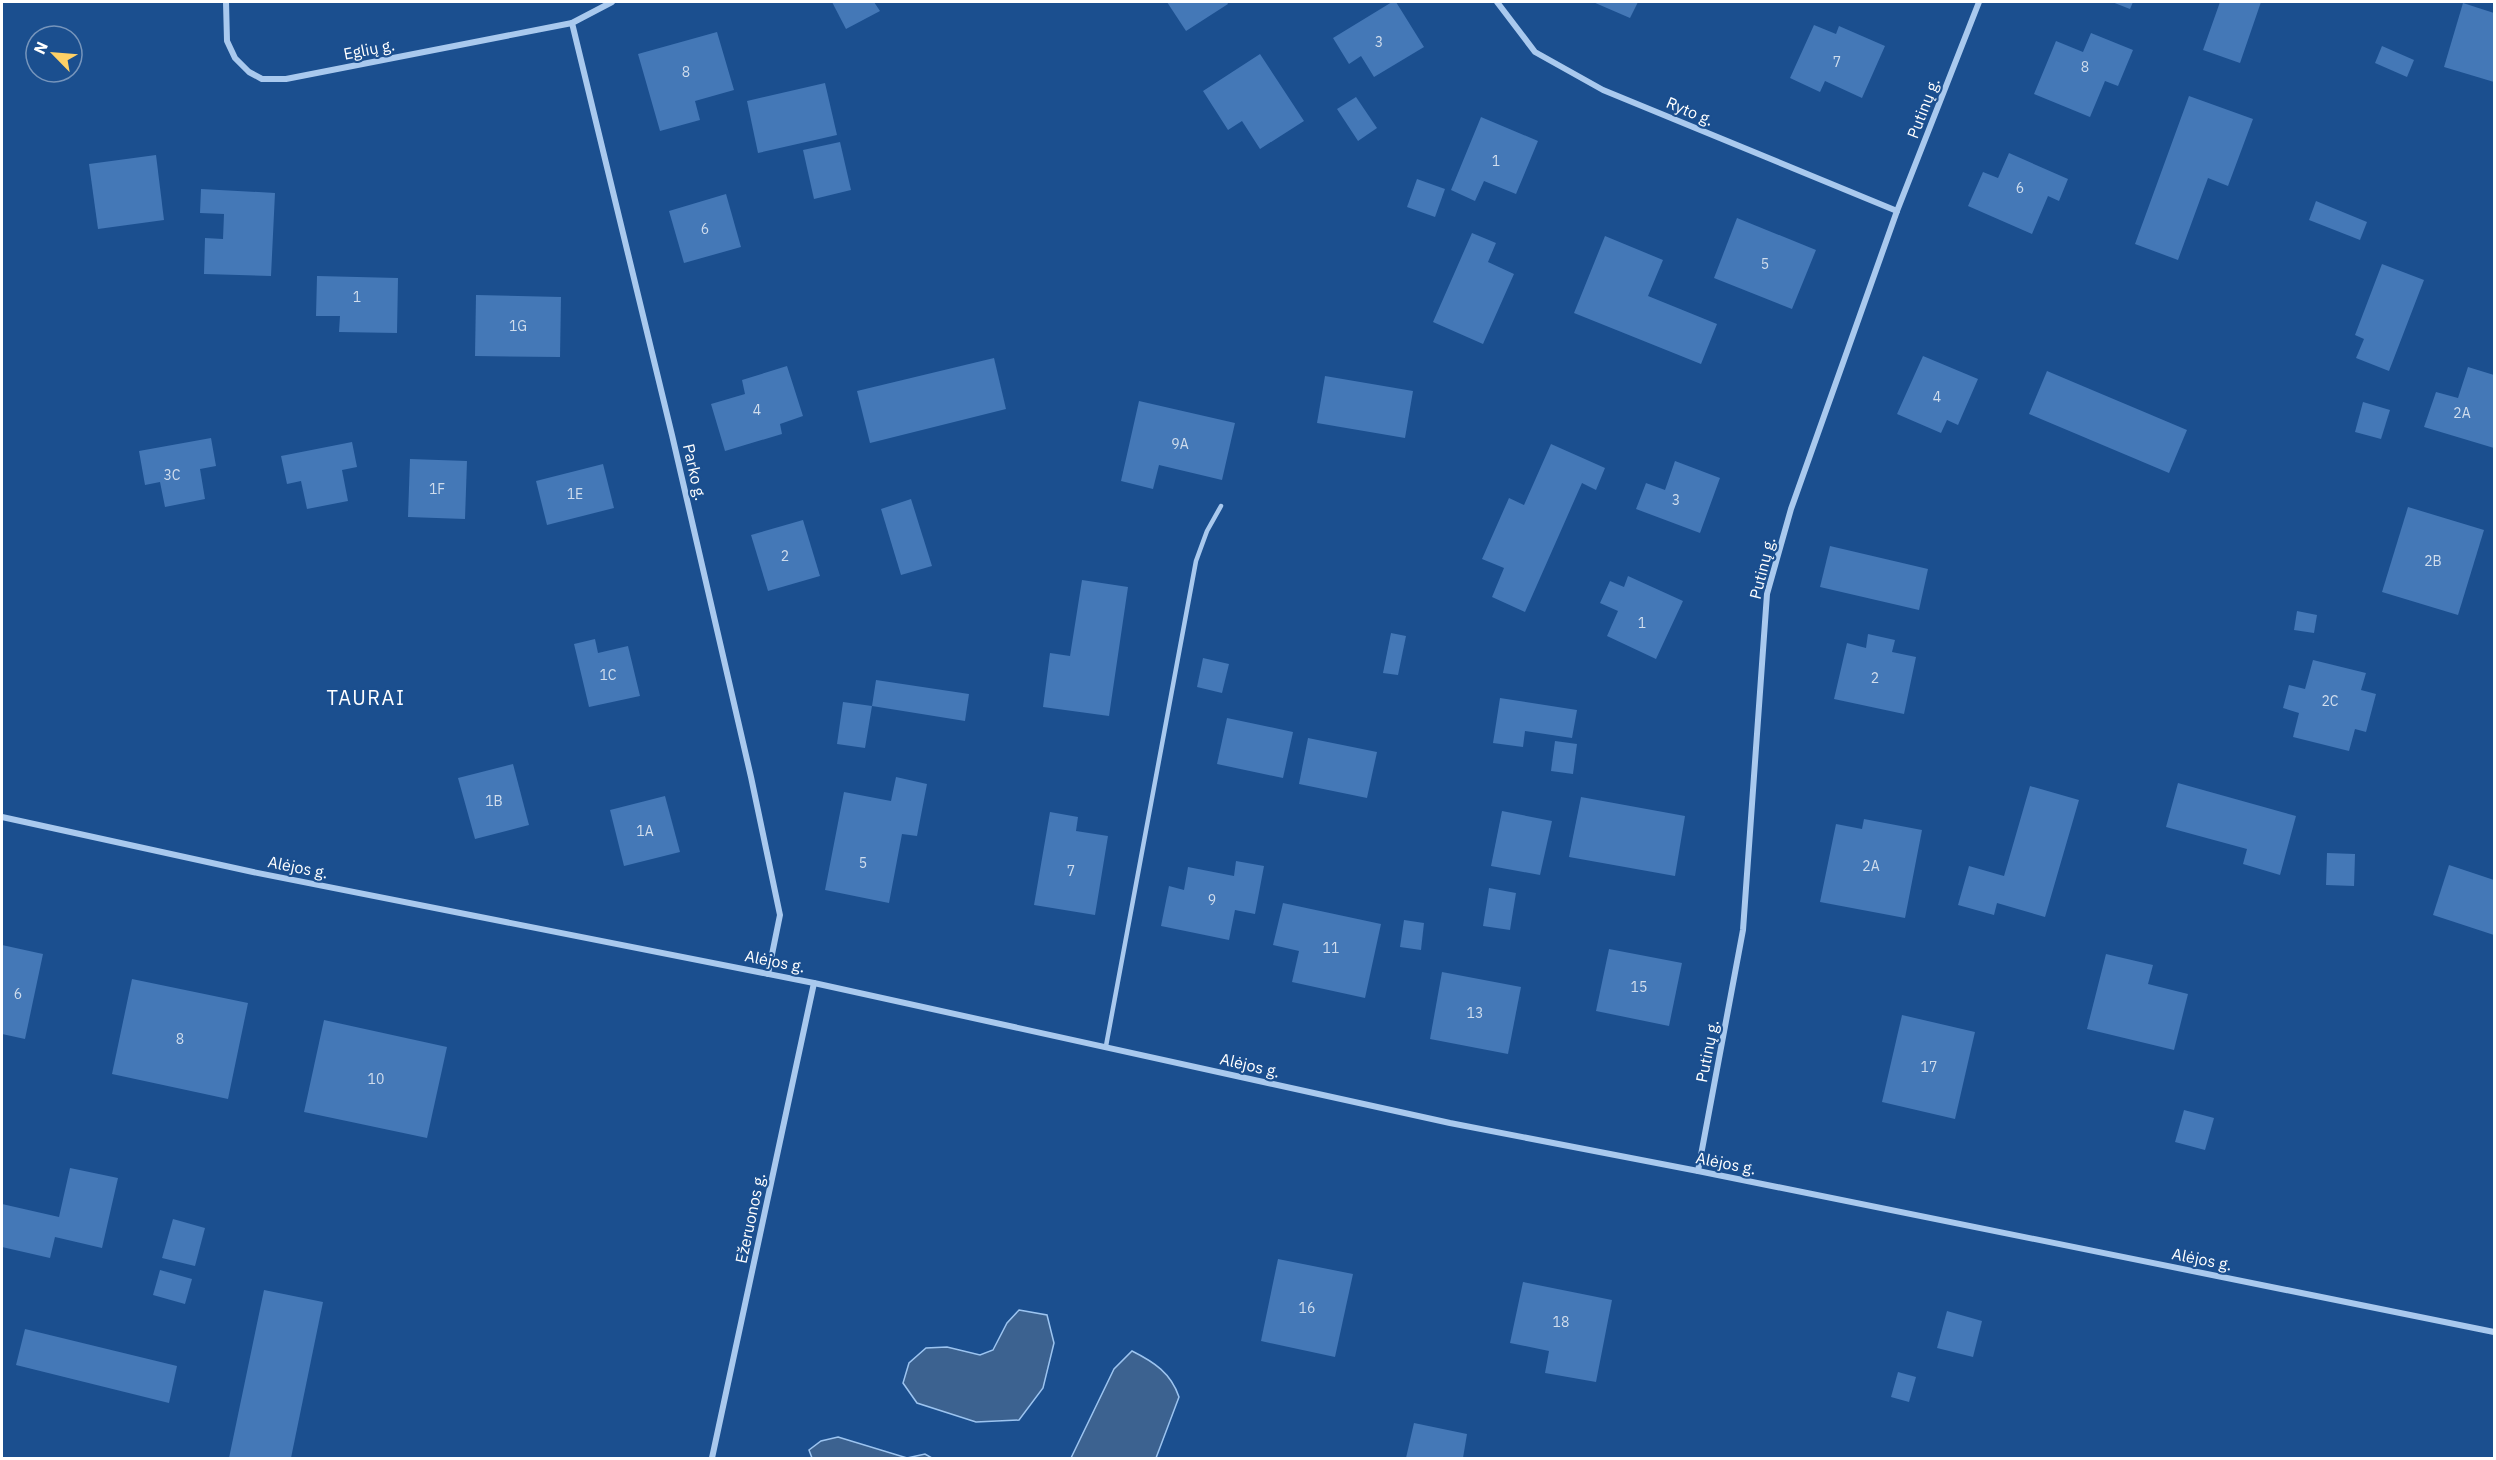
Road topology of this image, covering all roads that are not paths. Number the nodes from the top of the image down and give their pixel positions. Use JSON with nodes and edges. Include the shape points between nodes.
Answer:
{"nodes":[{"id":1,"x":226,"y":2,"type":"edge"},
{"id":2,"x":612,"y":2,"type":"edge"},
{"id":3,"x":1497,"y":2,"type":"edge"},
{"id":4,"x":1979,"y":2,"type":"edge"},
{"id":5,"x":572,"y":23,"type":"junction"},
{"id":6,"x":1897,"y":212,"type":"junction"},
{"id":7,"x":1221,"y":506,"type":"dead end"},
{"id":8,"x":2,"y":817,"type":"edge"},
{"id":9,"x":768,"y":974,"type":"junction"},
{"id":10,"x":814,"y":983,"type":"junction"},
{"id":11,"x":1106,"y":1046,"type":"junction"},
{"id":12,"x":1698,"y":1171,"type":"junction"},
{"id":13,"x":2494,"y":1332,"type":"edge"},
{"id":14,"x":712,"y":1458,"type":"edge"}],
"edges":[{"from":1,"to":5,"type":"street","name":"Eglių g.","via":[[227,41],[235,58],[262,79],[286,79]]},
{"from":2,"to":5,"type":"street"},
{"from":3,"to":6,"type":"street","name":"Ryto g.","via":[[1535,52],[1603,90]]},
{"from":4,"to":6,"type":"street","name":"Putinų g."},
{"from":5,"to":9,"type":"street","name":"Parko g.","via":[[675,446],[780,915]]},
{"from":6,"to":12,"type":"street","name":"Putinų g.","via":[[1791,509],[1767,594],[1743,930]]},
{"from":7,"to":11,"type":"lane","via":[[1196,561]]},
{"from":8,"to":9,"type":"street","name":"Alėjos g.","via":[[253,872]]},
{"from":9,"to":10,"type":"street","name":"Alėjos g."},
{"from":10,"to":11,"type":"street","name":"Alėjos g."},
{"from":10,"to":14,"type":"street","name":"Ežeruonos g."},
{"from":11,"to":12,"type":"street","name":"Alėjos g.","via":[[1450,1123]]},
{"from":12,"to":13,"type":"street","name":"Alėjos g."}]}
